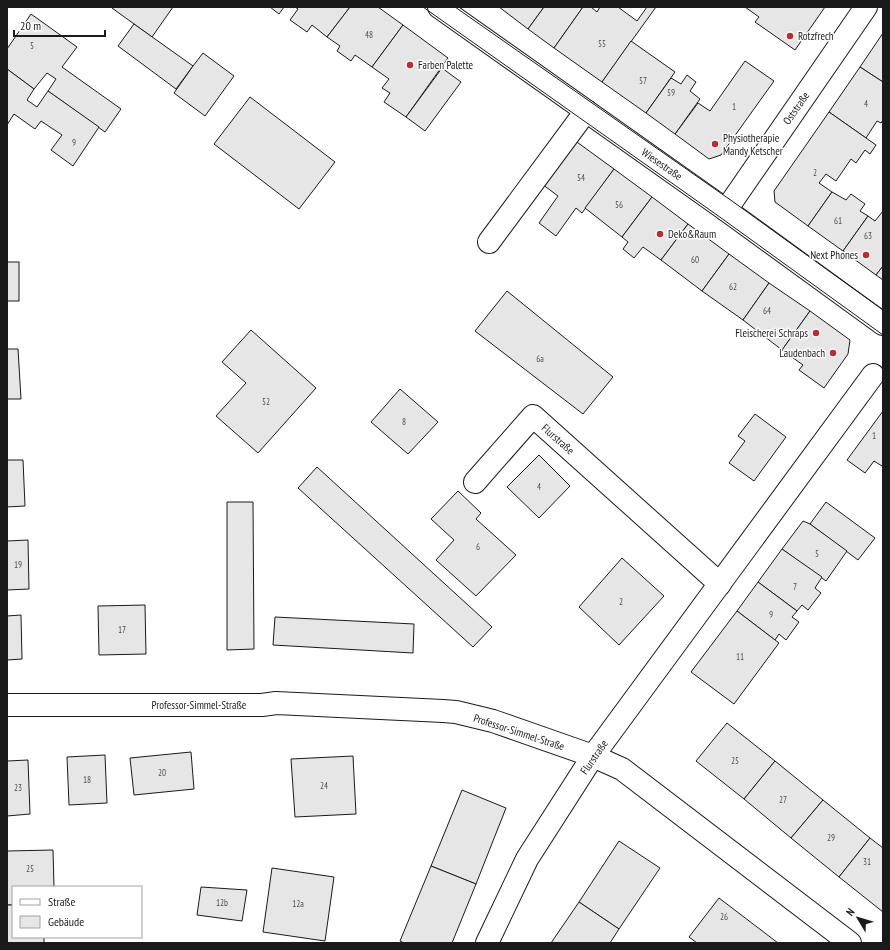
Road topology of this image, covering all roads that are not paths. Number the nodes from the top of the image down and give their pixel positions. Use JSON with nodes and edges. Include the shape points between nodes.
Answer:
{"nodes":[{"id":1,"x":439,"y":7,"type":"edge"},
{"id":2,"x":866,"y":7,"type":"edge"},
{"id":3,"x":586,"y":111,"type":"junction"},
{"id":4,"x":726,"y":210,"type":"junction"},
{"id":5,"x":489,"y":242,"type":"dead end"},
{"id":6,"x":883,"y":324,"type":"edge"},
{"id":7,"x":873,"y":375,"type":"dead end"},
{"id":8,"x":475,"y":482,"type":"dead end"},
{"id":9,"x":720,"y":584,"type":"junction"},
{"id":10,"x":7,"y":705,"type":"edge"},
{"id":11,"x":593,"y":756,"type":"junction"},
{"id":12,"x":487,"y":943,"type":"edge"},
{"id":13,"x":850,"y":943,"type":"edge"}],
"edges":[{"from":1,"to":3,"type":"street","name":"Wiesestraße"},
{"from":2,"to":4,"type":"street","name":"Oststraße"},
{"from":3,"to":4,"type":"street","name":"Wiesestraße"},
{"from":3,"to":5,"type":"street"},
{"from":4,"to":6,"type":"street","name":"Wiesestraße"},
{"from":7,"to":9,"type":"street","name":"Flurstraße"},
{"from":8,"to":9,"type":"street","name":"Flurstraße","via":[[533,416]]},
{"from":9,"to":11,"type":"street","name":"Flurstraße"},
{"from":10,"to":11,"type":"street","name":"Professor-Simmel-Straße","via":[[276,703],[443,710],[493,721]]},
{"from":11,"to":12,"type":"street","name":"Flurstraße","via":[[527,859]]},
{"from":11,"to":13,"type":"street","name":"Professor-Simmel-Straße","via":[[622,769]]}]}
